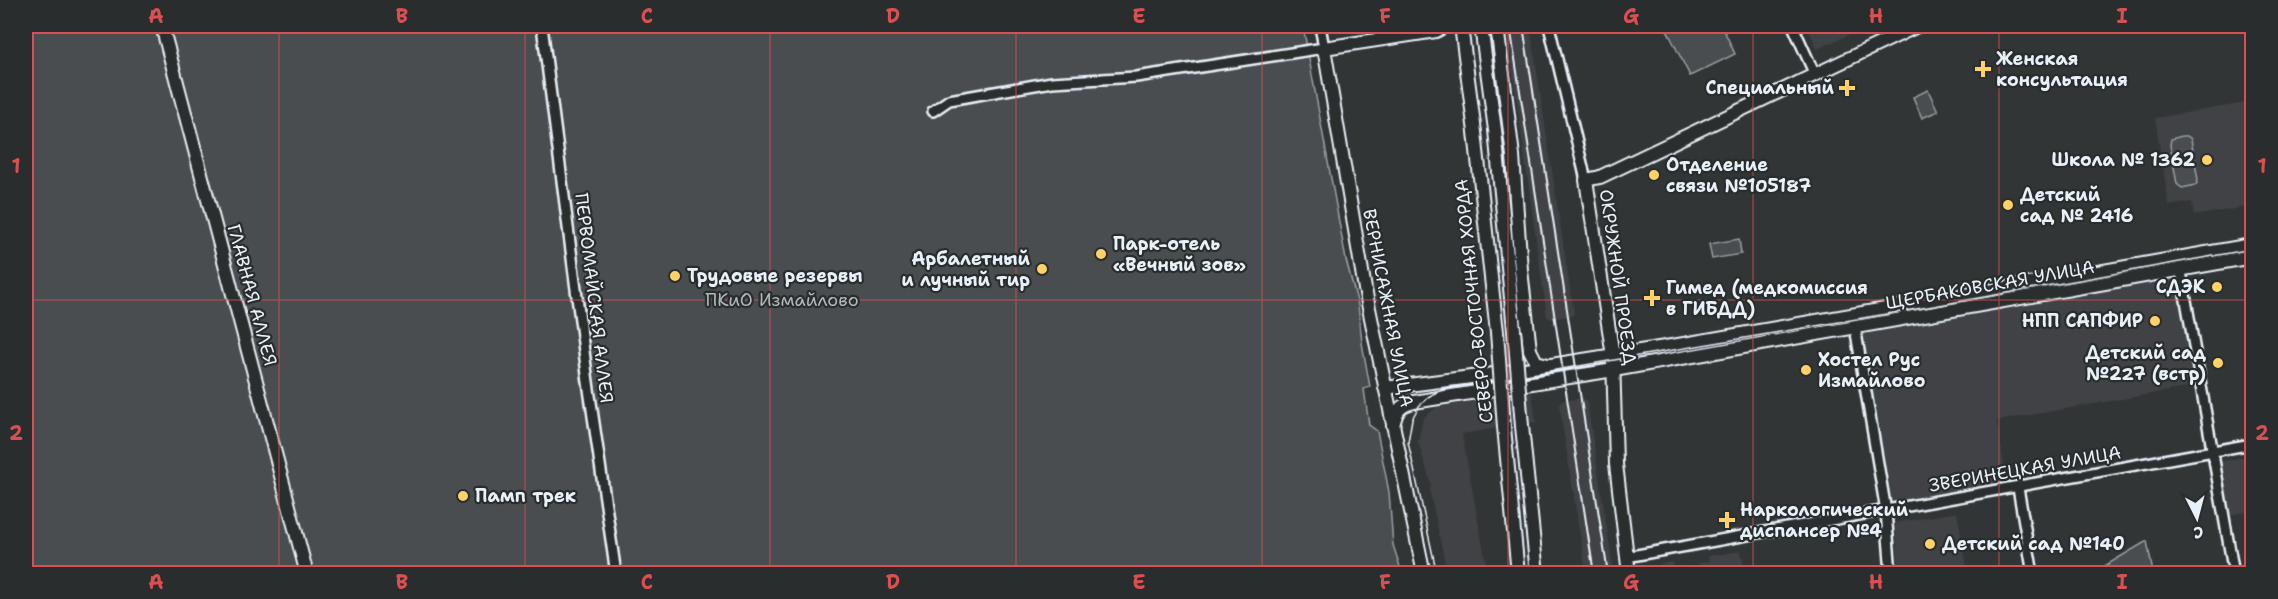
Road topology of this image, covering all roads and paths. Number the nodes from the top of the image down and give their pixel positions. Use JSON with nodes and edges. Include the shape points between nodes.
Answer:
{"nodes":[{"id":1,"x":162,"y":26,"type":"edge"},
{"id":2,"x":542,"y":26,"type":"edge"},
{"id":3,"x":1320,"y":26,"type":"edge"},
{"id":4,"x":1445,"y":26,"type":"edge"},
{"id":5,"x":1461,"y":26,"type":"edge"},
{"id":6,"x":1481,"y":26,"type":"edge"},
{"id":7,"x":1497,"y":26,"type":"edge"},
{"id":8,"x":1549,"y":26,"type":"edge"},
{"id":9,"x":1794,"y":26,"type":"edge"},
{"id":10,"x":1917,"y":26,"type":"edge"},
{"id":11,"x":1324,"y":48,"type":"junction"},
{"id":12,"x":1815,"y":75,"type":"junction"},
{"id":13,"x":933,"y":111,"type":"dead end"},
{"id":14,"x":1586,"y":180,"type":"junction"},
{"id":15,"x":2253,"y":245,"type":"edge"},
{"id":16,"x":2253,"y":257,"type":"edge"},
{"id":17,"x":2180,"y":264,"type":"junction"},
{"id":18,"x":1854,"y":321,"type":"junction"},
{"id":19,"x":1613,"y":356,"type":"junction"},
{"id":20,"x":1550,"y":365,"type":"junction"},
{"id":21,"x":1614,"y":370,"type":"junction"},
{"id":22,"x":1385,"y":387,"type":"junction"},
{"id":23,"x":1393,"y":426,"type":"junction"},
{"id":24,"x":2253,"y":444,"type":"edge"},
{"id":25,"x":2213,"y":452,"type":"junction"},
{"id":26,"x":2018,"y":488,"type":"junction"},
{"id":27,"x":1886,"y":511,"type":"junction"},
{"id":28,"x":1626,"y":557,"type":"junction"},
{"id":29,"x":308,"y":573,"type":"edge"},
{"id":30,"x":616,"y":573,"type":"edge"},
{"id":31,"x":1424,"y":573,"type":"edge"},
{"id":32,"x":1518,"y":573,"type":"edge"},
{"id":33,"x":1538,"y":573,"type":"edge"},
{"id":34,"x":1629,"y":573,"type":"edge"},
{"id":35,"x":1891,"y":573,"type":"edge"},
{"id":36,"x":2033,"y":573,"type":"edge"},
{"id":37,"x":2234,"y":573,"type":"edge"}],
"edges":[{"from":1,"to":29,"type":"main road","name":"ГЛАВНАЯ АЛЛЕЯ"},
{"from":2,"to":30,"type":"street","name":"ПЕРВОМАЙСКАЯ АЛЛЕЯ"},
{"from":3,"to":11,"type":"street"},
{"from":4,"to":11,"type":"main road","via":[[1436,31]]},
{"from":5,"to":32,"type":"main road","name":"СЕВЕРО-ВОСТОЧНАЯ ХОРДА","bridge":true,"via":[[1497,332]]},
{"from":6,"to":33,"type":"main road","name":"СЕВЕРО-ВОСТОЧНАЯ ХОРДА","bridge":true,"via":[[1495,130]]},
{"from":7,"to":20,"type":"main road","via":[[1530,350],[1536,362]]},
{"from":8,"to":14,"type":"street","name":"ОКРУЖНОЙ ПРОЕЗД"},
{"from":9,"to":12,"type":"street"},
{"from":10,"to":12,"type":"main road"},
{"from":11,"to":13,"type":"street","via":[[1136,77],[1053,82],[949,100]]},
{"from":11,"to":22,"type":"main road","name":"ВЕРНИСАЖНАЯ УЛИЦА"},
{"from":12,"to":14,"type":"main road","via":[[1600,177]]},
{"from":14,"to":19,"type":"main road","name":"ОКРУЖНОЙ ПРОЕЗД"},
{"from":15,"to":17,"type":"main road","name":"ЩЕРБАКОВСКАЯ УЛИЦА"},
{"from":16,"to":17,"type":"main road","name":"ЩЕРБАКОВСКАЯ УЛИЦА"},
{"from":17,"to":18,"type":"main road","name":"ЩЕРБАКОВСКАЯ УЛИЦА"},
{"from":17,"to":25,"type":"street"},
{"from":18,"to":19,"type":"main road","name":"ЩЕРБАКОВСКАЯ УЛИЦА"},
{"from":18,"to":21,"type":"main road","name":"ЩЕРБАКОВСКАЯ УЛИЦА"},
{"from":18,"to":27,"type":"street"},
{"from":19,"to":20,"type":"main road","name":"ЩЕРБАКОВСКАЯ УЛИЦА"},
{"from":19,"to":21,"type":"main road","name":"ОКРУЖНОЙ ПРОЕЗД"},
{"from":20,"to":22,"type":"main road","name":"ЩЕРБАКОВСКАЯ УЛИЦА"},
{"from":21,"to":23,"type":"main road","name":"ЩЕРБАКОВСКАЯ УЛИЦА","via":[[1407,404],[1398,409]]},
{"from":21,"to":28,"type":"main road","name":"ОКРУЖНОЙ ПРОЕЗД","via":[[1616,464]]},
{"from":22,"to":23,"type":"main road","name":"ВЕРНИСАЖНАЯ УЛИЦА"},
{"from":23,"to":31,"type":"main road","name":"ВЕРНИСАЖНАЯ УЛИЦА"},
{"from":24,"to":25,"type":"street","name":"ЗВЕРИНЕЦКАЯ УЛИЦА"},
{"from":25,"to":26,"type":"street","name":"ЗВЕРИНЕЦКАЯ УЛИЦА"},
{"from":25,"to":37,"type":"street"},
{"from":26,"to":27,"type":"street","name":"ЗВЕРИНЕЦКАЯ УЛИЦА"},
{"from":26,"to":36,"type":"street"},
{"from":27,"to":28,"type":"street","name":"ЗВЕРИНЕЦКАЯ УЛИЦА"},
{"from":27,"to":35,"type":"street"},
{"from":28,"to":34,"type":"main road","name":"ОКРУЖНОЙ ПРОЕЗД"}]}
